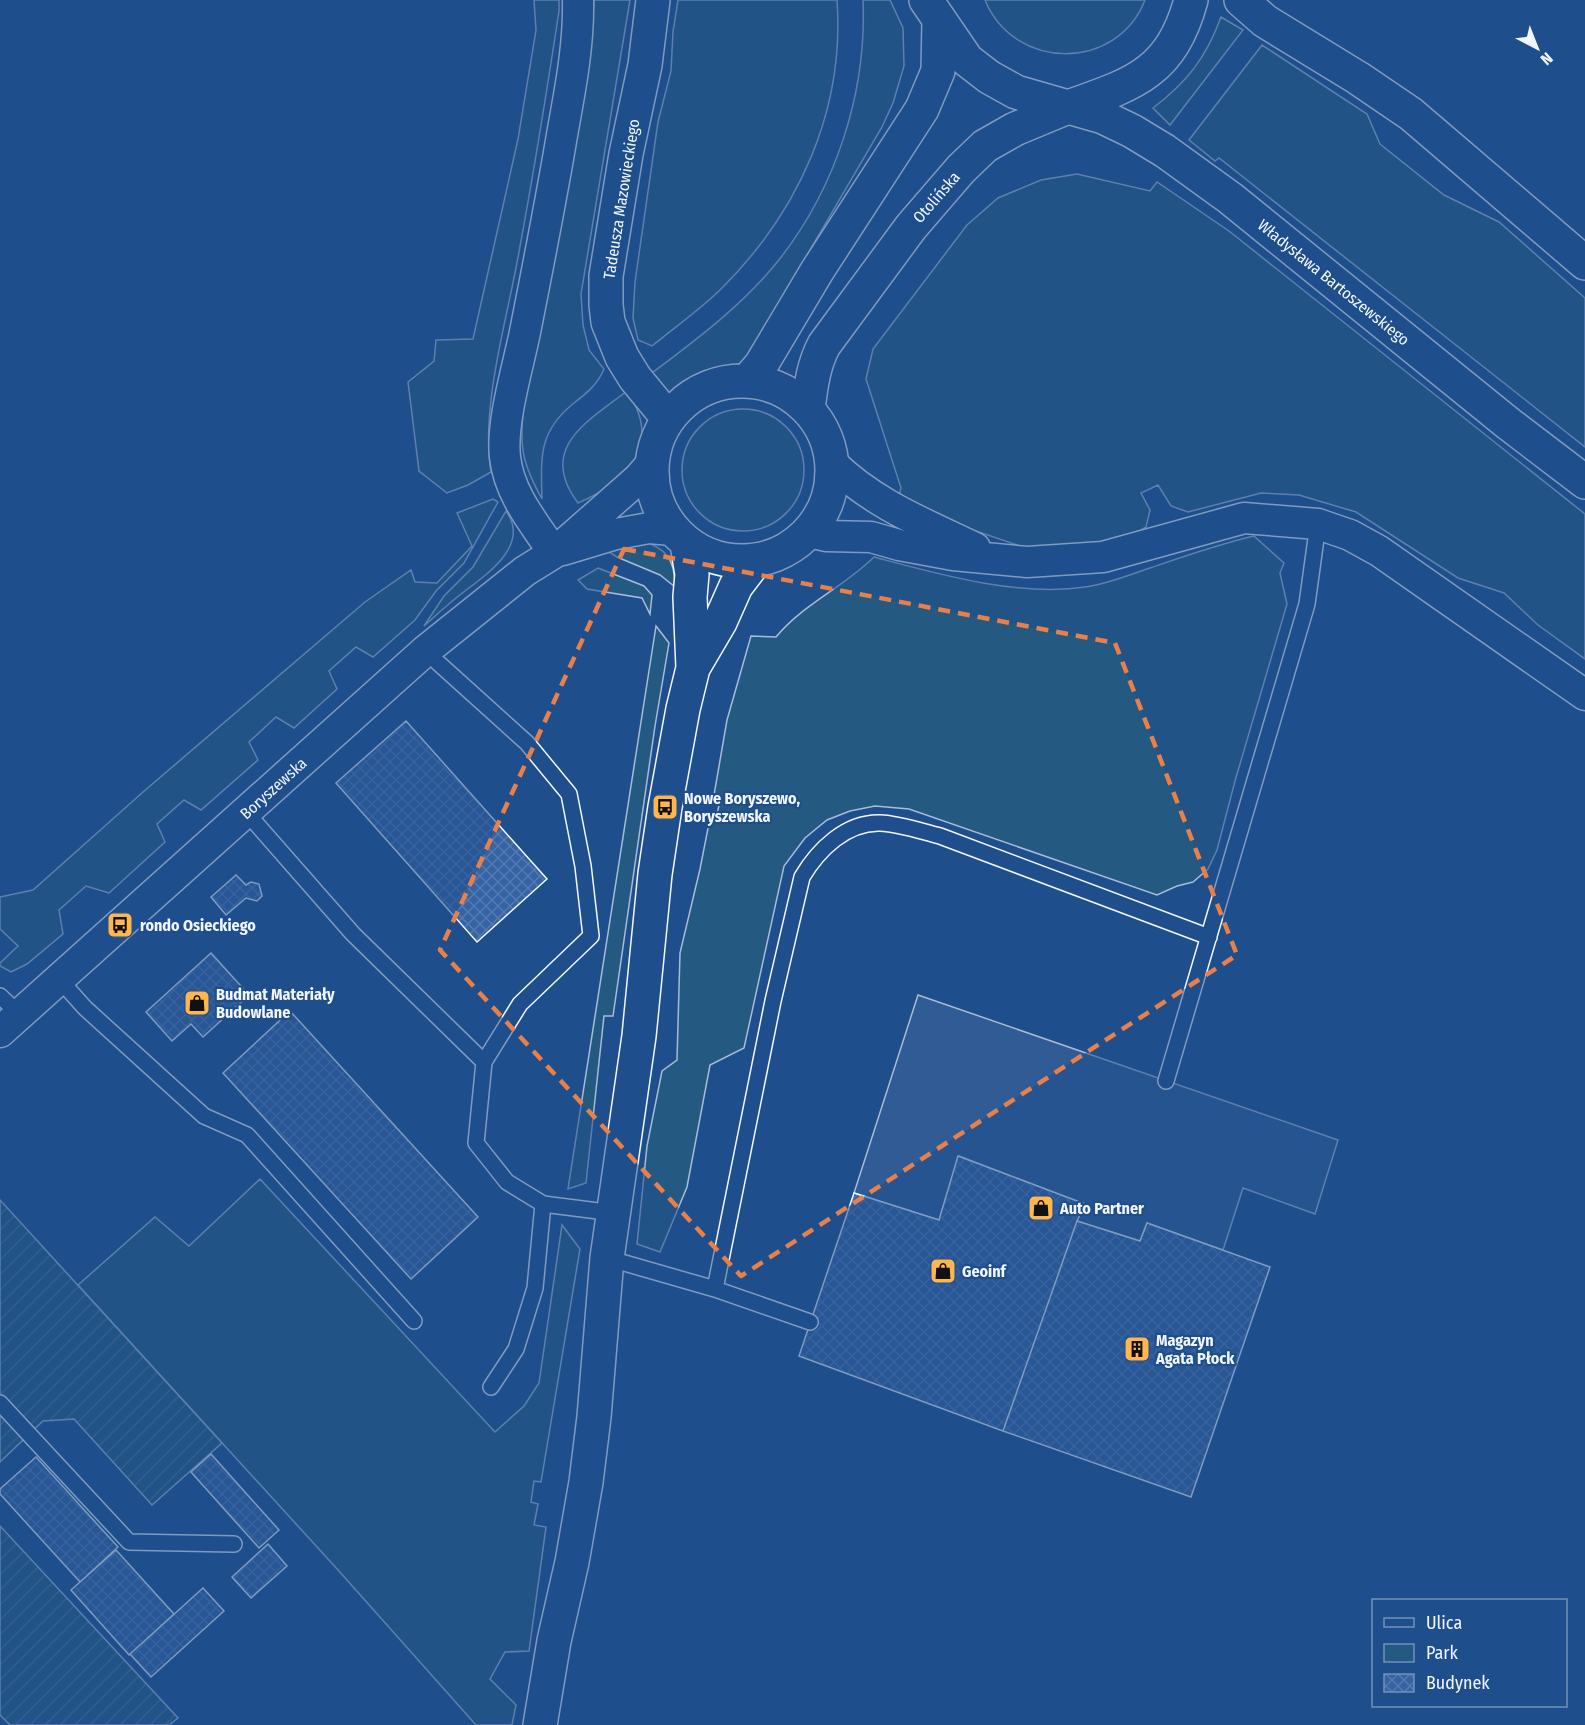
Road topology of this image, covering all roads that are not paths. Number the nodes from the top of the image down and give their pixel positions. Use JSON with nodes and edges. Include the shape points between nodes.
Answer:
{"nodes":[{"id":1,"x":578,"y":0,"type":"edge"},
{"id":2,"x":653,"y":0,"type":"edge"},
{"id":3,"x":1191,"y":0,"type":"edge"},
{"id":4,"x":1241,"y":0,"type":"edge"},
{"id":5,"x":934,"y":7,"type":"edge"},
{"id":6,"x":1068,"y":106,"type":"junction"},
{"id":7,"x":1585,"y":263,"type":"edge"},
{"id":8,"x":748,"y":380,"type":"junction"},
{"id":9,"x":808,"y":409,"type":"junction"},
{"id":10,"x":668,"y":418,"type":"junction"},
{"id":11,"x":832,"y":463,"type":"junction"},
{"id":12,"x":651,"y":464,"type":"junction"},
{"id":13,"x":1585,"y":482,"type":"edge"},
{"id":14,"x":1318,"y":524,"type":"junction"},
{"id":15,"x":809,"y":532,"type":"junction"},
{"id":16,"x":680,"y":537,"type":"junction"},
{"id":17,"x":554,"y":553,"type":"junction"},
{"id":18,"x":1000,"y":560,"type":"junction"},
{"id":19,"x":755,"y":561,"type":"junction"},
{"id":20,"x":425,"y":651,"type":"junction"},
{"id":21,"x":693,"y":668,"type":"junction"},
{"id":22,"x":1585,"y":695,"type":"edge"},
{"id":23,"x":246,"y":812,"type":"junction"},
{"id":24,"x":1209,"y":937,"type":"junction"},
{"id":25,"x":59,"y":979,"type":"junction"},
{"id":26,"x":7,"y":1014,"type":"edge"},
{"id":27,"x":484,"y":1062,"type":"junction"},
{"id":28,"x":1166,"y":1081,"type":"dead end"},
{"id":29,"x":543,"y":1204,"type":"junction"},
{"id":30,"x":614,"y":1213,"type":"junction"},
{"id":31,"x":607,"y":1258,"type":"junction"},
{"id":32,"x":715,"y":1289,"type":"junction"},
{"id":33,"x":414,"y":1321,"type":"dead end"},
{"id":34,"x":810,"y":1322,"type":"dead end"},
{"id":35,"x":491,"y":1388,"type":"dead end"},
{"id":36,"x":0,"y":1403,"type":"edge"},
{"id":37,"x":234,"y":1544,"type":"dead end"},
{"id":38,"x":540,"y":1725,"type":"edge"}],
"edges":[{"from":1,"to":17,"type":"street","via":[[575,60],[504,456],[517,497]]},
{"from":2,"to":10,"type":"main road","name":"Tadeusza Mazowieckiego","via":[[608,266],[606,305],[608,322],[622,357]]},
{"from":3,"to":6,"type":"main road","name":"Otolińska","via":[[1174,44],[1154,67],[1133,83]]},
{"from":4,"to":7,"type":"main road","via":[[1265,21],[1411,114]]},
{"from":5,"to":6,"type":"main road","name":"Władysława Bartoszewskiego","via":[[967,60],[989,77],[1016,92]]},
{"from":5,"to":8,"type":"main road","via":[[938,71],[922,109]]},
{"from":6,"to":9,"type":"main road","name":"Otolińska","via":[[985,146],[936,196],[816,360]]},
{"from":6,"to":13,"type":"main road","name":"Władysława Bartoszewskiego","via":[[1103,117],[1165,151]]},
{"from":8,"to":9,"type":"main road","via":[[781,389]]},
{"from":8,"to":10,"type":"main road","via":[[704,389],[684,401]]},
{"from":9,"to":11,"type":"main road","via":[[820,425]]},
{"from":10,"to":12,"type":"main road"},
{"from":11,"to":15,"type":"main road","via":[[831,488],[823,512]]},
{"from":11,"to":18,"type":"street","via":[[849,480],[883,502]]},
{"from":12,"to":16,"type":"main road","via":[[655,499]]},
{"from":12,"to":17,"type":"street","name":"Boryszewska"},
{"from":14,"to":18,"type":"street","via":[[1244,518],[1103,556],[1027,562]]},
{"from":14,"to":22,"type":"street","via":[[1379,551]]},
{"from":14,"to":24,"type":"lane","via":[[1307,604]]},
{"from":15,"to":18,"type":"street","via":[[871,537],[953,555]]},
{"from":15,"to":19,"type":"main road","via":[[794,546]]},
{"from":16,"to":17,"type":"street","name":"Boryszewska","via":[[649,528]]},
{"from":16,"to":19,"type":"main road","via":[[702,553],[719,559]]},
{"from":16,"to":21,"type":"main road","via":[[692,574]]},
{"from":17,"to":20,"type":"street","name":"Boryszewska","via":[[525,571]]},
{"from":19,"to":21,"type":"main road","via":[[736,586]]},
{"from":20,"to":23,"type":"street","name":"Boryszewska"},
{"from":20,"to":27,"type":"lane","via":[[527,743],[569,794],[583,866],[591,936],[520,1004]]},
{"from":21,"to":30,"type":"main road","via":[[655,874],[639,1036]]},
{"from":23,"to":25,"type":"street","name":"Boryszewska"},
{"from":23,"to":27,"type":"lane","via":[[353,934]]},
{"from":24,"to":28,"type":"lane"},
{"from":24,"to":32,"type":"lane","via":[[905,826],[877,823],[830,841],[812,859],[802,877]]},
{"from":25,"to":26,"type":"street","name":"Boryszewska"},
{"from":25,"to":33,"type":"lane","via":[[85,1008],[204,1116],[248,1135]]},
{"from":27,"to":29,"type":"lane","via":[[476,1143],[507,1182]]},
{"from":29,"to":30,"type":"lane"},
{"from":29,"to":35,"type":"lane","via":[[535,1288],[516,1349]]},
{"from":30,"to":31,"type":"main road"},
{"from":31,"to":32,"type":"lane"},
{"from":31,"to":38,"type":"main road","via":[[586,1482]]},
{"from":32,"to":34,"type":"lane"},
{"from":36,"to":37,"type":"lane","via":[[129,1542]]}]}
